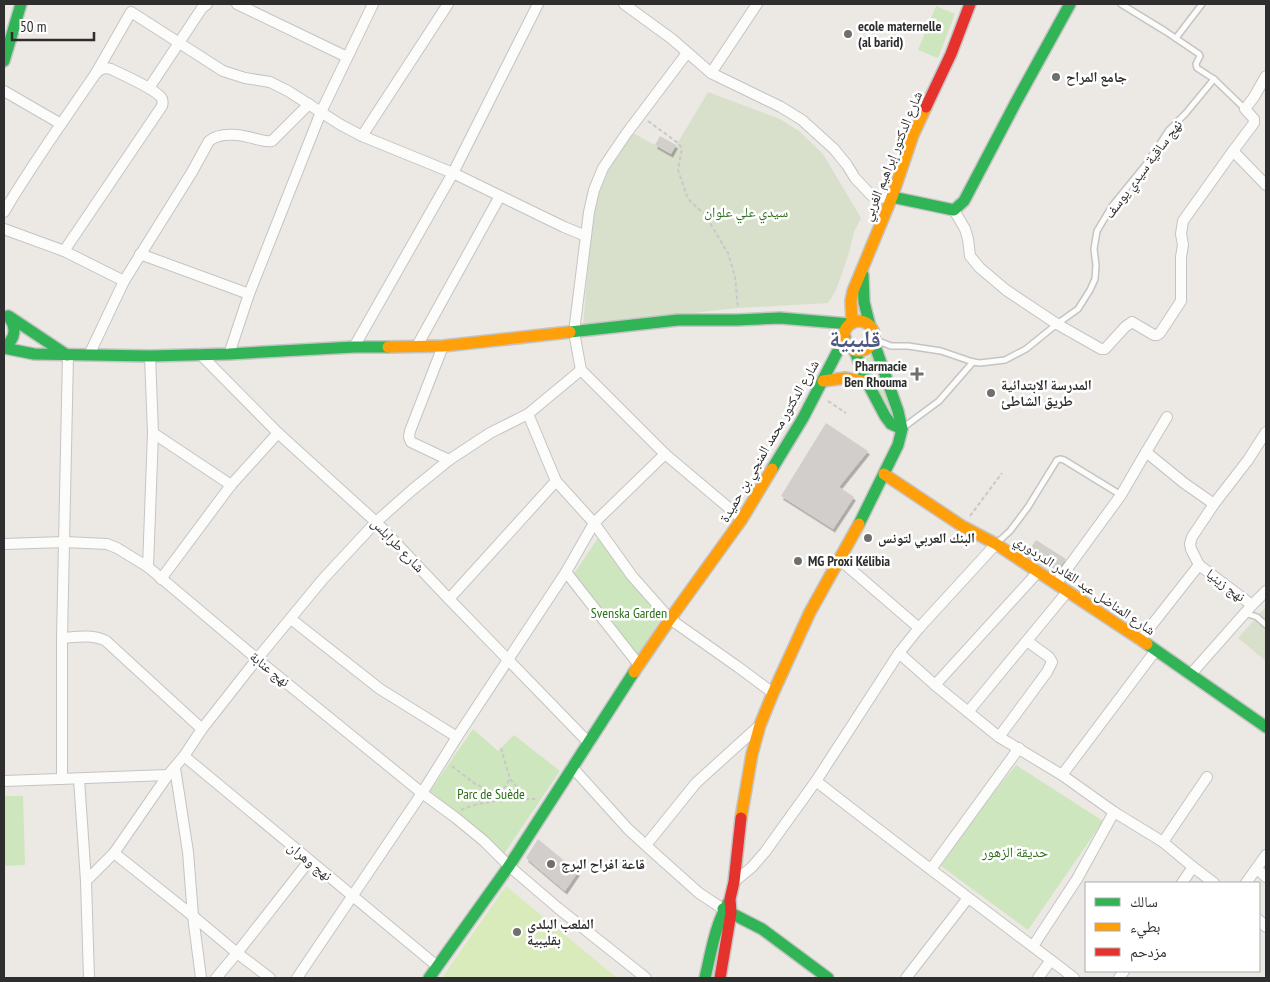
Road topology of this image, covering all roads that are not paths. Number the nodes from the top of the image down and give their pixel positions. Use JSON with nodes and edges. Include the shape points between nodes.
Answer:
{"nodes":[{"id":1,"x":21,"y":4,"type":"edge"},
{"id":2,"x":237,"y":4,"type":"edge"},
{"id":3,"x":373,"y":4,"type":"edge"},
{"id":4,"x":448,"y":4,"type":"edge"},
{"id":5,"x":538,"y":4,"type":"edge"},
{"id":6,"x":624,"y":4,"type":"edge"},
{"id":7,"x":757,"y":4,"type":"edge"},
{"id":8,"x":970,"y":4,"type":"edge"},
{"id":9,"x":1070,"y":4,"type":"edge"},
{"id":10,"x":1121,"y":4,"type":"edge"},
{"id":11,"x":1202,"y":4,"type":"edge"},
{"id":12,"x":201,"y":5,"type":"edge"},
{"id":13,"x":1176,"y":38,"type":"junction"},
{"id":14,"x":178,"y":44,"type":"junction"},
{"id":15,"x":687,"y":53,"type":"junction"},
{"id":16,"x":347,"y":56,"type":"junction"},
{"id":17,"x":4,"y":61,"type":"edge"},
{"id":18,"x":96,"y":73,"type":"junction"},
{"id":19,"x":711,"y":73,"type":"junction"},
{"id":20,"x":1266,"y":76,"type":"edge"},
{"id":21,"x":1214,"y":79,"type":"junction"},
{"id":22,"x":149,"y":88,"type":"junction"},
{"id":23,"x":4,"y":90,"type":"edge"},
{"id":24,"x":309,"y":104,"type":"junction"},
{"id":25,"x":1245,"y":109,"type":"junction"},
{"id":26,"x":321,"y":112,"type":"junction"},
{"id":27,"x":61,"y":124,"type":"junction"},
{"id":28,"x":362,"y":136,"type":"junction"},
{"id":29,"x":1232,"y":151,"type":"junction"},
{"id":30,"x":453,"y":173,"type":"junction"},
{"id":31,"x":1266,"y":185,"type":"edge"},
{"id":32,"x":500,"y":196,"type":"junction"},
{"id":33,"x":892,"y":197,"type":"junction"},
{"id":34,"x":954,"y":210,"type":"junction"},
{"id":35,"x":4,"y":212,"type":"edge"},
{"id":36,"x":4,"y":229,"type":"edge"},
{"id":37,"x":586,"y":236,"type":"junction"},
{"id":38,"x":64,"y":251,"type":"junction"},
{"id":39,"x":140,"y":254,"type":"junction"},
{"id":40,"x":864,"y":263,"type":"junction"},
{"id":41,"x":124,"y":281,"type":"junction"},
{"id":42,"x":249,"y":294,"type":"junction"},
{"id":43,"x":7,"y":315,"type":"edge"},
{"id":44,"x":1057,"y":324,"type":"junction"},
{"id":45,"x":870,"y":326,"type":"junction"},
{"id":46,"x":848,"y":330,"type":"junction"},
{"id":47,"x":574,"y":332,"type":"junction"},
{"id":48,"x":873,"y":339,"type":"junction"},
{"id":49,"x":417,"y":346,"type":"junction"},
{"id":50,"x":443,"y":346,"type":"junction"},
{"id":51,"x":4,"y":347,"type":"edge"},
{"id":52,"x":354,"y":347,"type":"junction"},
{"id":53,"x":854,"y":350,"type":"junction"},
{"id":54,"x":200,"y":354,"type":"junction"},
{"id":55,"x":229,"y":354,"type":"junction"},
{"id":56,"x":89,"y":355,"type":"junction"},
{"id":57,"x":68,"y":356,"type":"junction"},
{"id":58,"x":150,"y":356,"type":"junction"},
{"id":59,"x":973,"y":362,"type":"junction"},
{"id":60,"x":581,"y":370,"type":"junction"},
{"id":61,"x":823,"y":380,"type":"junction"},
{"id":62,"x":867,"y":382,"type":"junction"},
{"id":63,"x":528,"y":414,"type":"junction"},
{"id":64,"x":1167,"y":417,"type":"dead end"},
{"id":65,"x":902,"y":429,"type":"junction"},
{"id":66,"x":1266,"y":432,"type":"edge"},
{"id":67,"x":153,"y":433,"type":"junction"},
{"id":68,"x":278,"y":433,"type":"junction"},
{"id":69,"x":1146,"y":452,"type":"junction"},
{"id":70,"x":665,"y":454,"type":"junction"},
{"id":71,"x":449,"y":460,"type":"junction"},
{"id":72,"x":884,"y":474,"type":"junction"},
{"id":73,"x":556,"y":481,"type":"junction"},
{"id":74,"x":231,"y":485,"type":"junction"},
{"id":75,"x":1120,"y":495,"type":"junction"},
{"id":76,"x":1214,"y":504,"type":"junction"},
{"id":77,"x":742,"y":519,"type":"junction"},
{"id":78,"x":376,"y":522,"type":"junction"},
{"id":79,"x":594,"y":524,"type":"junction"},
{"id":80,"x":65,"y":542,"type":"junction"},
{"id":81,"x":4,"y":544,"type":"edge"},
{"id":82,"x":996,"y":544,"type":"junction"},
{"id":83,"x":840,"y":560,"type":"junction"},
{"id":84,"x":1199,"y":565,"type":"junction"},
{"id":85,"x":148,"y":567,"type":"junction"},
{"id":86,"x":566,"y":572,"type":"junction"},
{"id":87,"x":1038,"y":572,"type":"junction"},
{"id":88,"x":162,"y":579,"type":"junction"},
{"id":89,"x":1056,"y":584,"type":"junction"},
{"id":90,"x":1266,"y":591,"type":"edge"},
{"id":91,"x":1067,"y":592,"type":"junction"},
{"id":92,"x":449,"y":600,"type":"junction"},
{"id":93,"x":1252,"y":605,"type":"junction"},
{"id":94,"x":1246,"y":614,"type":"junction"},
{"id":95,"x":291,"y":619,"type":"junction"},
{"id":96,"x":670,"y":619,"type":"junction"},
{"id":97,"x":1266,"y":625,"type":"edge"},
{"id":98,"x":918,"y":628,"type":"junction"},
{"id":99,"x":62,"y":638,"type":"junction"},
{"id":100,"x":1140,"y":640,"type":"junction"},
{"id":101,"x":1027,"y":641,"type":"junction"},
{"id":102,"x":1156,"y":650,"type":"junction"},
{"id":103,"x":899,"y":654,"type":"junction"},
{"id":104,"x":257,"y":659,"type":"junction"},
{"id":105,"x":508,"y":660,"type":"junction"},
{"id":106,"x":638,"y":665,"type":"junction"},
{"id":107,"x":1191,"y":674,"type":"junction"},
{"id":108,"x":935,"y":685,"type":"junction"},
{"id":109,"x":772,"y":693,"type":"junction"},
{"id":110,"x":968,"y":712,"type":"junction"},
{"id":111,"x":760,"y":725,"type":"junction"},
{"id":112,"x":1266,"y":726,"type":"edge"},
{"id":113,"x":202,"y":729,"type":"junction"},
{"id":114,"x":457,"y":737,"type":"junction"},
{"id":115,"x":1000,"y":737,"type":"junction"},
{"id":116,"x":589,"y":743,"type":"junction"},
{"id":117,"x":1019,"y":748,"type":"junction"},
{"id":118,"x":184,"y":756,"type":"junction"},
{"id":119,"x":572,"y":767,"type":"junction"},
{"id":120,"x":172,"y":771,"type":"junction"},
{"id":121,"x":1062,"y":775,"type":"junction"},
{"id":122,"x":1207,"y":776,"type":"dead end"},
{"id":123,"x":80,"y":779,"type":"junction"},
{"id":124,"x":62,"y":780,"type":"junction"},
{"id":125,"x":4,"y":781,"type":"edge"},
{"id":126,"x":816,"y":781,"type":"junction"},
{"id":127,"x":422,"y":793,"type":"junction"},
{"id":128,"x":1114,"y":812,"type":"junction"},
{"id":129,"x":1163,"y":842,"type":"junction"},
{"id":130,"x":646,"y":845,"type":"junction"},
{"id":131,"x":114,"y":853,"type":"junction"},
{"id":132,"x":1266,"y":856,"type":"edge"},
{"id":133,"x":309,"y":861,"type":"junction"},
{"id":134,"x":508,"y":866,"type":"junction"},
{"id":135,"x":1193,"y":867,"type":"junction"},
{"id":136,"x":931,"y":869,"type":"junction"},
{"id":137,"x":1257,"y":869,"type":"junction"},
{"id":138,"x":1266,"y":878,"type":"edge"},
{"id":139,"x":86,"y":881,"type":"junction"},
{"id":140,"x":734,"y":882,"type":"junction"},
{"id":141,"x":1183,"y":882,"type":"edge"},
{"id":142,"x":1213,"y":882,"type":"edge"},
{"id":143,"x":1247,"y":882,"type":"edge"},
{"id":144,"x":353,"y":896,"type":"junction"},
{"id":145,"x":968,"y":898,"type":"junction"},
{"id":146,"x":727,"y":911,"type":"junction"},
{"id":147,"x":193,"y":916,"type":"junction"},
{"id":148,"x":1033,"y":946,"type":"junction"},
{"id":149,"x":237,"y":953,"type":"junction"},
{"id":150,"x":1050,"y":960,"type":"junction"},
{"id":151,"x":437,"y":966,"type":"junction"},
{"id":152,"x":90,"y":978,"type":"edge"},
{"id":153,"x":201,"y":978,"type":"edge"},
{"id":154,"x":216,"y":978,"type":"edge"},
{"id":155,"x":270,"y":978,"type":"edge"},
{"id":156,"x":298,"y":978,"type":"edge"},
{"id":157,"x":429,"y":978,"type":"edge"},
{"id":158,"x":646,"y":978,"type":"edge"},
{"id":159,"x":705,"y":978,"type":"edge"},
{"id":160,"x":720,"y":978,"type":"edge"},
{"id":161,"x":828,"y":978,"type":"edge"},
{"id":162,"x":906,"y":978,"type":"edge"},
{"id":163,"x":1038,"y":978,"type":"edge"},
{"id":164,"x":1074,"y":978,"type":"edge"}],
"edges":[{"from":1,"to":17,"type":"street"},
{"from":2,"to":16,"type":"street"},
{"from":3,"to":16,"type":"street"},
{"from":4,"to":28,"type":"street"},
{"from":5,"to":30,"type":"street"},
{"from":6,"to":15,"type":"street"},
{"from":7,"to":19,"type":"street"},
{"from":8,"to":33,"type":"street","name":"شارع الدكتور إبراهيم الغربي","via":[[913,135]]},
{"from":9,"to":34,"type":"street","via":[[964,201]]},
{"from":10,"to":13,"type":"lane"},
{"from":11,"to":13,"type":"lane"},
{"from":12,"to":14,"type":"street"},
{"from":13,"to":21,"type":"lane","via":[[1199,54],[1197,68]]},
{"from":14,"to":18,"type":"street","via":[[131,12]]},
{"from":14,"to":22,"type":"street"},
{"from":14,"to":24,"type":"street","via":[[223,71],[270,82]]},
{"from":15,"to":19,"type":"street"},
{"from":15,"to":37,"type":"street","via":[[603,168],[594,190]]},
{"from":16,"to":26,"type":"street"},
{"from":18,"to":22,"type":"street","via":[[106,67]]},
{"from":18,"to":27,"type":"street"},
{"from":19,"to":33,"type":"street","via":[[802,120],[834,149],[871,195]]},
{"from":20,"to":25,"type":"street"},
{"from":21,"to":25,"type":"lane"},
{"from":21,"to":44,"type":"lane","name":"نهج ساقية سيدي يوسف","via":[[1169,130],[1112,206],[1097,231],[1095,279],[1090,290],[1078,309]]},
{"from":22,"to":38,"type":"street","via":[[160,96],[162,106]]},
{"from":23,"to":27,"type":"street"},
{"from":24,"to":26,"type":"street"},
{"from":24,"to":39,"type":"street","via":[[272,141],[238,136],[210,140]]},
{"from":25,"to":29,"type":"street","via":[[1254,123]]},
{"from":26,"to":28,"type":"street"},
{"from":26,"to":42,"type":"street"},
{"from":27,"to":35,"type":"street"},
{"from":28,"to":30,"type":"street"},
{"from":29,"to":31,"type":"street"},
{"from":29,"to":44,"type":"street","via":[[1183,221],[1181,301],[1158,335],[1132,322],[1105,349],[1101,349]]},
{"from":30,"to":32,"type":"street"},
{"from":30,"to":52,"type":"street"},
{"from":32,"to":37,"type":"street"},
{"from":32,"to":49,"type":"street"},
{"from":33,"to":34,"type":"street"},
{"from":33,"to":40,"type":"street","name":"شارع الدكتور إبراهيم الغربي"},
{"from":34,"to":44,"type":"street","via":[[967,234],[970,256],[980,268]]},
{"from":36,"to":38,"type":"street"},
{"from":37,"to":47,"type":"street"},
{"from":38,"to":41,"type":"street"},
{"from":39,"to":41,"type":"street"},
{"from":39,"to":42,"type":"street"},
{"from":40,"to":45,"type":"street","via":[[863,289]]},
{"from":40,"to":46,"type":"street","name":"شارع الدكتور إبراهيم الغربي","via":[[853,291]]},
{"from":41,"to":56,"type":"street"},
{"from":42,"to":55,"type":"street"},
{"from":43,"to":51,"type":"street","via":[[13,322],[15,334]]},
{"from":43,"to":57,"type":"street"},
{"from":44,"to":59,"type":"lane","name":"نهج ساقية سيدي يوسف","via":[[1026,349],[1005,360]]},
{"from":45,"to":46,"type":"street","via":[[860,321]]},
{"from":45,"to":48,"type":"street"},
{"from":46,"to":47,"type":"street","via":[[780,318],[678,320]]},
{"from":46,"to":53,"type":"street","via":[[848,346]]},
{"from":46,"to":61,"type":"street","name":"شارع الدكتور محمد المنجي بن حميدة"},
{"from":47,"to":50,"type":"street"},
{"from":47,"to":60,"type":"street"},
{"from":48,"to":53,"type":"street","via":[[864,350]]},
{"from":48,"to":59,"type":"lane","name":"نهج ساقية سيدي يوسف","via":[[891,346],[942,350]]},
{"from":48,"to":65,"type":"street"},
{"from":49,"to":50,"type":"street"},
{"from":49,"to":52,"type":"street"},
{"from":50,"to":71,"type":"street","via":[[409,437],[411,442]]},
{"from":51,"to":57,"type":"street","via":[[34,354]]},
{"from":52,"to":55,"type":"street"},
{"from":53,"to":62,"type":"street"},
{"from":54,"to":55,"type":"street"},
{"from":54,"to":58,"type":"street"},
{"from":54,"to":68,"type":"street","name":"شارع طرابلس"},
{"from":56,"to":57,"type":"street"},
{"from":56,"to":58,"type":"street"},
{"from":57,"to":80,"type":"street"},
{"from":58,"to":67,"type":"street"},
{"from":59,"to":65,"type":"lane","via":[[939,401]]},
{"from":60,"to":63,"type":"street"},
{"from":60,"to":70,"type":"street"},
{"from":61,"to":62,"type":"street","via":[[850,378]]},
{"from":61,"to":77,"type":"street","name":"شارع الدكتور محمد المنجي بن حميدة"},
{"from":62,"to":65,"type":"street","via":[[888,421]]},
{"from":63,"to":71,"type":"street","via":[[490,433]]},
{"from":63,"to":73,"type":"street"},
{"from":64,"to":69,"type":"street"},
{"from":65,"to":72,"type":"street"},
{"from":66,"to":76,"type":"street"},
{"from":67,"to":74,"type":"street"},
{"from":67,"to":85,"type":"street"},
{"from":68,"to":74,"type":"street"},
{"from":68,"to":78,"type":"street","name":"شارع طرابلس"},
{"from":69,"to":75,"type":"street"},
{"from":69,"to":76,"type":"street"},
{"from":70,"to":77,"type":"street"},
{"from":70,"to":79,"type":"street"},
{"from":71,"to":78,"type":"street"},
{"from":72,"to":82,"type":"street","name":"شارع المناضل عبد القادر الدردوري","via":[[962,526]]},
{"from":72,"to":83,"type":"street"},
{"from":73,"to":79,"type":"street"},
{"from":73,"to":92,"type":"street"},
{"from":74,"to":88,"type":"street"},
{"from":75,"to":82,"type":"lane","via":[[1064,460],[1058,460],[1028,507]]},
{"from":75,"to":89,"type":"street"},
{"from":76,"to":84,"type":"street","via":[[1190,541]]},
{"from":77,"to":96,"type":"street","name":"شارع الدكتور محمد المنجي بن حميدة"},
{"from":78,"to":92,"type":"street","name":"شارع طرابلس"},
{"from":78,"to":95,"type":"street"},
{"from":79,"to":86,"type":"street"},
{"from":79,"to":96,"type":"street","via":[[632,576]]},
{"from":80,"to":81,"type":"street","name":"نهج عنابة"},
{"from":80,"to":85,"type":"street","name":"نهج عنابة","via":[[107,544]]},
{"from":80,"to":99,"type":"street"},
{"from":82,"to":87,"type":"street","name":"شارع المناضل عبد القادر الدردوري"},
{"from":82,"to":98,"type":"street"},
{"from":83,"to":98,"type":"street"},
{"from":83,"to":109,"type":"street","via":[[810,612]]},
{"from":84,"to":93,"type":"street","name":"نهج زينيا"},
{"from":84,"to":100,"type":"street"},
{"from":85,"to":88,"type":"street","name":"نهج عنابة"},
{"from":86,"to":105,"type":"street"},
{"from":86,"to":106,"type":"street"},
{"from":87,"to":89,"type":"street","name":"شارع المناضل عبد القادر الدردوري"},
{"from":87,"to":108,"type":"street"},
{"from":88,"to":104,"type":"street","name":"نهج عنابة"},
{"from":89,"to":91,"type":"street","name":"شارع المناضل عبد القادر الدردوري"},
{"from":90,"to":93,"type":"street"},
{"from":91,"to":100,"type":"street","name":"شارع المناضل عبد القادر الدردوري"},
{"from":91,"to":101,"type":"street"},
{"from":92,"to":105,"type":"street","name":"شارع طرابلس"},
{"from":93,"to":94,"type":"street"},
{"from":94,"to":97,"type":"lane","via":[[1257,617]]},
{"from":94,"to":107,"type":"street"},
{"from":95,"to":104,"type":"street"},
{"from":95,"to":114,"type":"street","via":[[380,689]]},
{"from":96,"to":106,"type":"street","name":"شارع الدكتور محمد المنجي بن حميدة"},
{"from":96,"to":109,"type":"street"},
{"from":98,"to":103,"type":"street"},
{"from":99,"to":113,"type":"street","via":[[93,636],[106,641]]},
{"from":99,"to":124,"type":"street"},
{"from":100,"to":102,"type":"street","name":"شارع المناضل عبد القادر الدردوري"},
{"from":101,"to":110,"type":"street"},
{"from":101,"to":115,"type":"street","via":[[1050,657],[1052,664]]},
{"from":102,"to":107,"type":"street","name":"شارع المناضل عبد القادر الدردوري"},
{"from":102,"to":121,"type":"street"},
{"from":103,"to":108,"type":"street"},
{"from":103,"to":126,"type":"street"},
{"from":104,"to":113,"type":"street"},
{"from":104,"to":127,"type":"street","name":"نهج عنابة"},
{"from":105,"to":114,"type":"street"},
{"from":105,"to":116,"type":"street","name":"شارع طرابلس"},
{"from":106,"to":116,"type":"street","name":"شارع الدكتور محمد المنجي بن حميدة"},
{"from":107,"to":112,"type":"street","name":"شارع المناضل عبد القادر الدردوري"},
{"from":108,"to":110,"type":"street"},
{"from":109,"to":111,"type":"street"},
{"from":110,"to":115,"type":"street"},
{"from":111,"to":130,"type":"street","via":[[696,783]]},
{"from":111,"to":140,"type":"street","via":[[741,818]]},
{"from":113,"to":118,"type":"street"},
{"from":114,"to":127,"type":"street"},
{"from":115,"to":117,"type":"street"},
{"from":116,"to":119,"type":"street","name":"شارع الدكتور محمد المنجي بن حميدة"},
{"from":117,"to":121,"type":"street"},
{"from":117,"to":136,"type":"street"},
{"from":118,"to":120,"type":"street"},
{"from":118,"to":133,"type":"street","name":"نهج وهران"},
{"from":119,"to":130,"type":"street"},
{"from":119,"to":134,"type":"street","name":"شارع الدكتور محمد المنجي بن حميدة"},
{"from":120,"to":123,"type":"street"},
{"from":120,"to":131,"type":"street"},
{"from":120,"to":147,"type":"street","via":[[188,852]]},
{"from":121,"to":128,"type":"street"},
{"from":122,"to":129,"type":"street"},
{"from":123,"to":124,"type":"street"},
{"from":123,"to":139,"type":"street"},
{"from":124,"to":125,"type":"street"},
{"from":126,"to":136,"type":"street"},
{"from":126,"to":140,"type":"street","via":[[766,852]]},
{"from":127,"to":134,"type":"street","name":"نهج عنابة","via":[[484,841]]},
{"from":127,"to":144,"type":"street"},
{"from":128,"to":129,"type":"street"},
{"from":128,"to":148,"type":"street","via":[[1077,879]]},
{"from":129,"to":135,"type":"street"},
{"from":130,"to":146,"type":"street","via":[[699,893]]},
{"from":131,"to":139,"type":"street"},
{"from":131,"to":147,"type":"street"},
{"from":132,"to":137,"type":"street"},
{"from":133,"to":144,"type":"street","name":"نهج وهران"},
{"from":133,"to":149,"type":"street"},
{"from":134,"to":151,"type":"street","name":"شارع الدكتور محمد المنجي بن حميدة"},
{"from":134,"to":158,"type":"street","name":"نهج عنابة"},
{"from":135,"to":141,"type":"street"},
{"from":135,"to":142,"type":"street"},
{"from":136,"to":145,"type":"street"},
{"from":137,"to":138,"type":"street"},
{"from":137,"to":143,"type":"street"},
{"from":139,"to":152,"type":"street"},
{"from":140,"to":146,"type":"street"},
{"from":144,"to":151,"type":"street","name":"نهج وهران"},
{"from":144,"to":156,"type":"street"},
{"from":145,"to":148,"type":"street"},
{"from":145,"to":162,"type":"street"},
{"from":146,"to":159,"type":"street","via":[[717,926]]},
{"from":146,"to":160,"type":"street"},
{"from":146,"to":161,"type":"street","via":[[762,930]]},
{"from":147,"to":149,"type":"street"},
{"from":147,"to":153,"type":"street"},
{"from":148,"to":150,"type":"street"},
{"from":149,"to":154,"type":"street"},
{"from":149,"to":155,"type":"street"},
{"from":150,"to":163,"type":"street"},
{"from":150,"to":164,"type":"street"},
{"from":151,"to":157,"type":"street","name":"شارع الدكتور محمد المنجي بن حميدة"}]}
